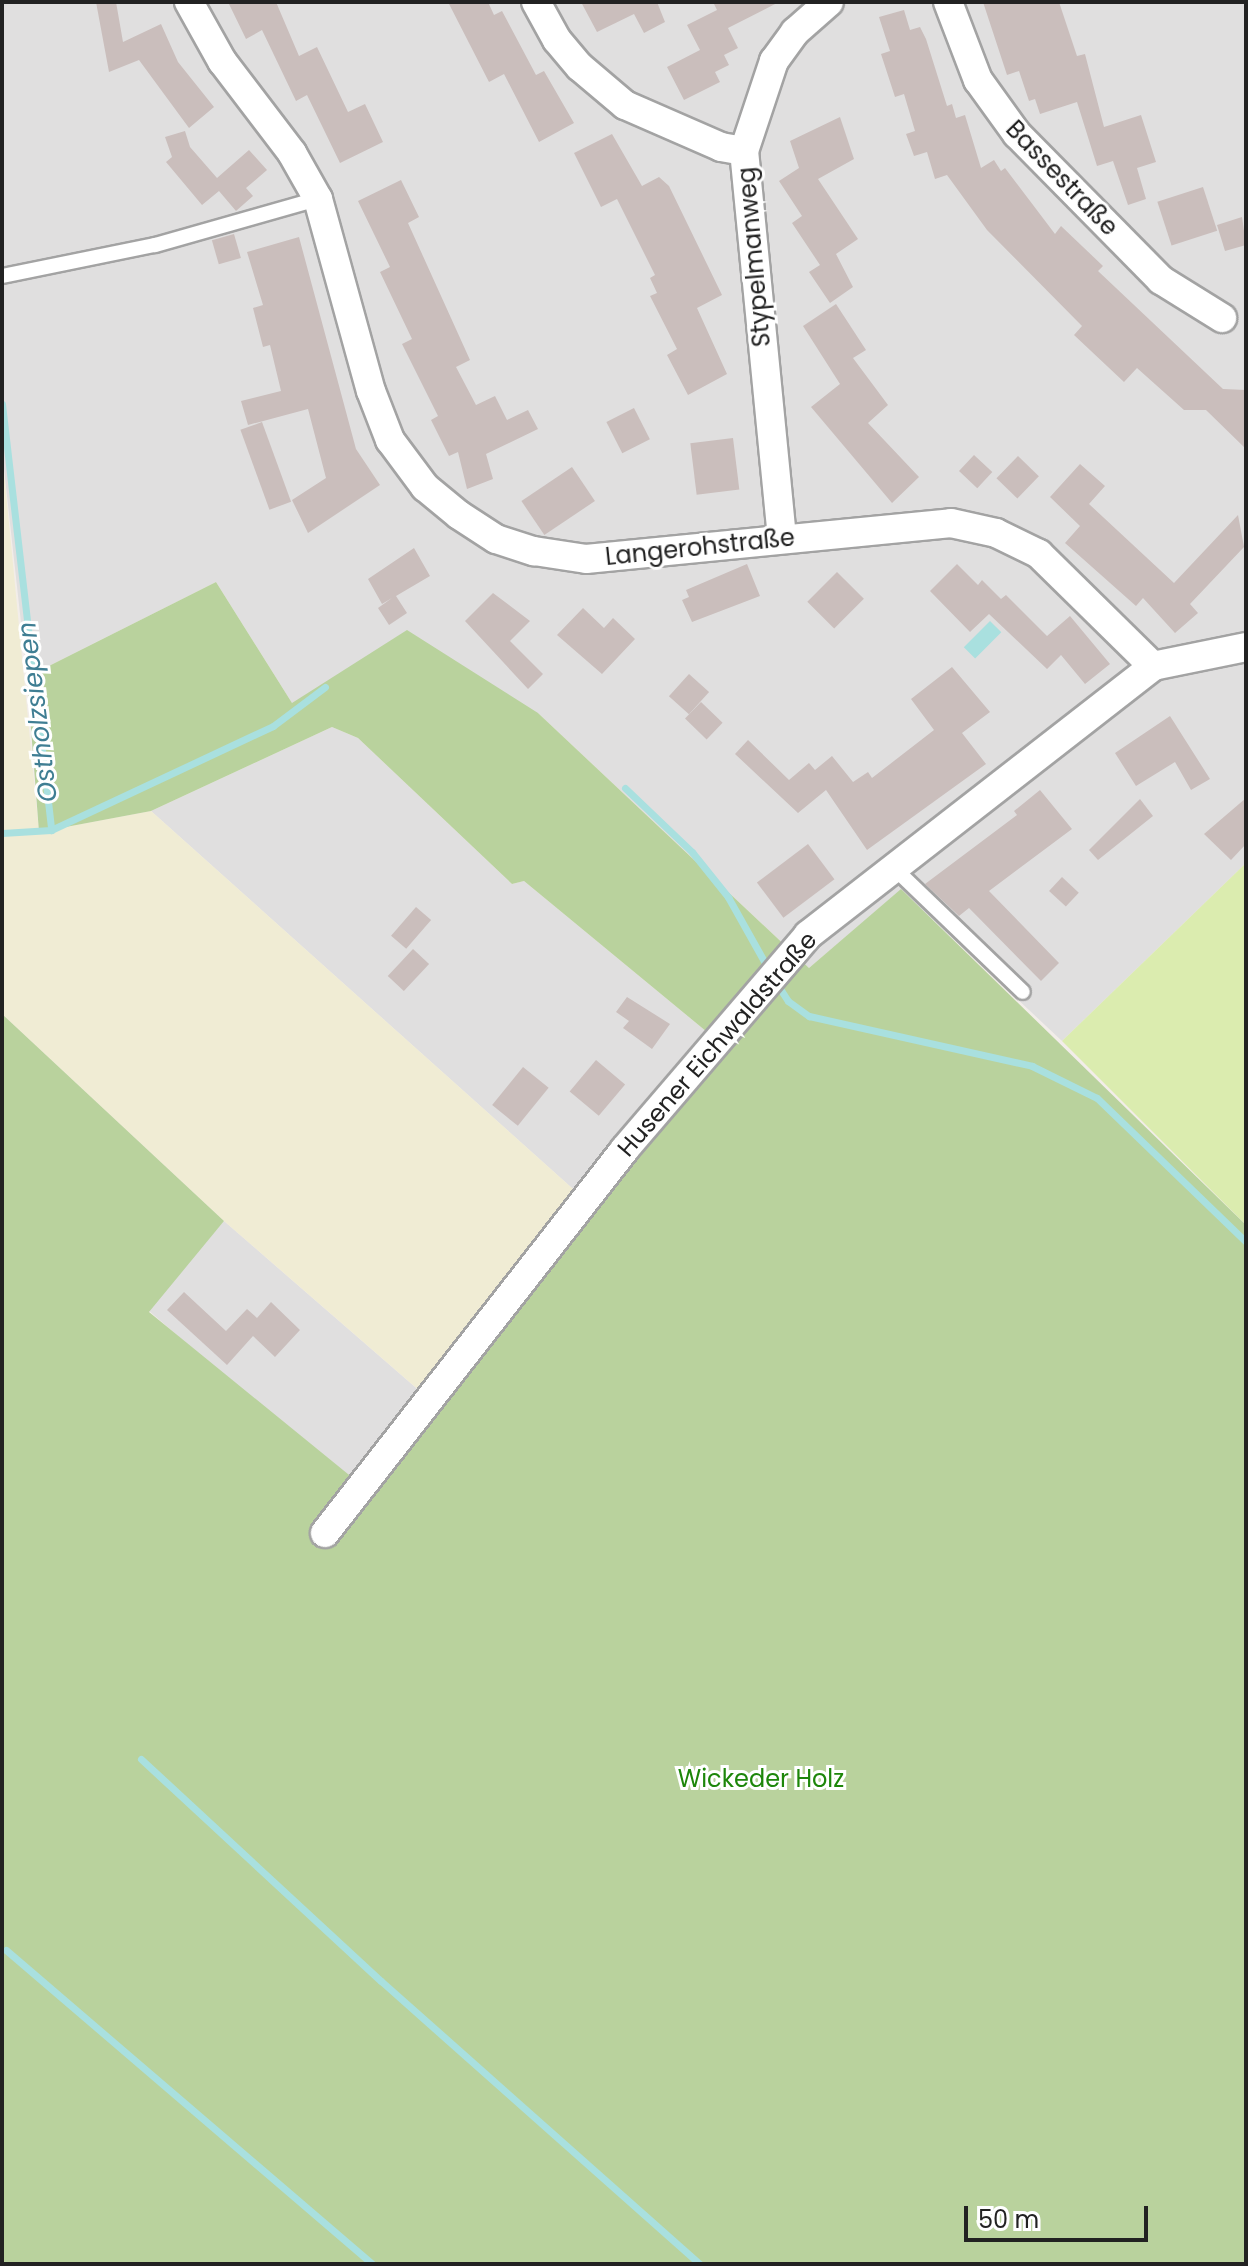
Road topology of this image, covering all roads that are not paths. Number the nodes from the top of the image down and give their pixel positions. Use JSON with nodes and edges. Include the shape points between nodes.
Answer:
{"nodes":[{"id":1,"x":189,"y":2,"type":"edge"},
{"id":2,"x":536,"y":2,"type":"edge"},
{"id":3,"x":829,"y":2,"type":"edge"},
{"id":4,"x":948,"y":2,"type":"edge"},
{"id":5,"x":744,"y":151,"type":"junction"},
{"id":6,"x":318,"y":199,"type":"junction"},
{"id":7,"x":2,"y":276,"type":"edge"},
{"id":8,"x":1222,"y":318,"type":"dead end"},
{"id":9,"x":782,"y":538,"type":"junction"},
{"id":10,"x":1246,"y":647,"type":"edge"},
{"id":11,"x":1153,"y":666,"type":"junction"},
{"id":12,"x":893,"y":867,"type":"junction"},
{"id":13,"x":1023,"y":992,"type":"dead end"},
{"id":14,"x":325,"y":1533,"type":"dead end"}],
"edges":[{"from":1,"to":6,"type":"street","name":"Langerohstraße","via":[[222,61],[292,153]]},
{"from":2,"to":5,"type":"street","via":[[580,67],[625,105],[721,147]]},
{"from":3,"to":5,"type":"street","name":"Stypelmanweg","via":[[795,32],[774,61]]},
{"from":4,"to":8,"type":"street","name":"Bassestraße","via":[[978,80],[1007,122],[1161,280]]},
{"from":5,"to":9,"type":"street","name":"Stypelmanweg"},
{"from":6,"to":7,"type":"lane","via":[[155,245]]},
{"from":6,"to":9,"type":"street","name":"Langerohstraße","via":[[357,346],[390,440],[425,487],[459,515],[496,539],[586,559]]},
{"from":9,"to":11,"type":"street","name":"Langerohstraße","via":[[951,523],[996,533],[1039,554]]},
{"from":10,"to":11,"type":"street","name":"Husener Eichwaldstraße"},
{"from":11,"to":12,"type":"street","name":"Husener Eichwaldstraße"},
{"from":12,"to":13,"type":"lane"},
{"from":12,"to":14,"type":"street","name":"Husener Eichwaldstraße","via":[[808,935],[759,989],[624,1150]]}]}
